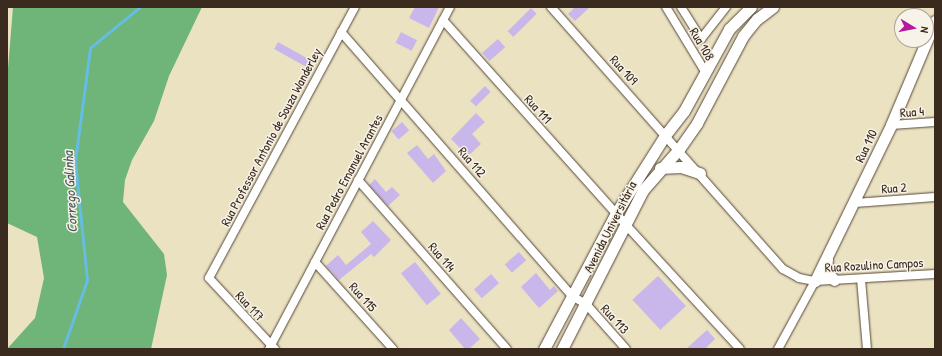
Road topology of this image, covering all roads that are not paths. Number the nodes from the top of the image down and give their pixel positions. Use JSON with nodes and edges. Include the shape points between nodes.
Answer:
{"nodes":[{"id":1,"x":355,"y":7,"type":"edge"},
{"id":2,"x":450,"y":7,"type":"edge"},
{"id":3,"x":551,"y":7,"type":"edge"},
{"id":4,"x":666,"y":7,"type":"edge"},
{"id":5,"x":681,"y":7,"type":"edge"},
{"id":6,"x":726,"y":7,"type":"edge"},
{"id":7,"x":751,"y":7,"type":"edge"},
{"id":8,"x":773,"y":7,"type":"edge"},
{"id":9,"x":443,"y":20,"type":"junction"},
{"id":10,"x":341,"y":32,"type":"junction"},
{"id":11,"x":927,"y":48,"type":"edge"},
{"id":12,"x":706,"y":73,"type":"junction"},
{"id":13,"x":401,"y":99,"type":"junction"},
{"id":14,"x":685,"y":108,"type":"junction"},
{"id":15,"x":701,"y":114,"type":"junction"},
{"id":16,"x":935,"y":122,"type":"edge"},
{"id":17,"x":891,"y":125,"type":"junction"},
{"id":18,"x":666,"y":134,"type":"junction"},
{"id":19,"x":679,"y":148,"type":"junction"},
{"id":20,"x":660,"y":168,"type":"junction"},
{"id":21,"x":700,"y":173,"type":"junction"},
{"id":22,"x":358,"y":180,"type":"junction"},
{"id":23,"x":935,"y":197,"type":"edge"},
{"id":24,"x":855,"y":203,"type":"junction"},
{"id":25,"x":616,"y":213,"type":"junction"},
{"id":26,"x":626,"y":225,"type":"junction"},
{"id":27,"x":827,"y":258,"type":"junction"},
{"id":28,"x":315,"y":262,"type":"junction"},
{"id":29,"x":935,"y":274,"type":"edge"},
{"id":30,"x":208,"y":278,"type":"joint"},
{"id":31,"x":861,"y":279,"type":"junction"},
{"id":32,"x":834,"y":280,"type":"junction"},
{"id":33,"x":815,"y":281,"type":"junction"},
{"id":34,"x":572,"y":296,"type":"junction"},
{"id":35,"x":586,"y":304,"type":"junction"},
{"id":36,"x":272,"y":348,"type":"edge"},
{"id":37,"x":393,"y":349,"type":"edge"},
{"id":38,"x":507,"y":349,"type":"edge"},
{"id":39,"x":544,"y":349,"type":"edge"},
{"id":40,"x":562,"y":349,"type":"edge"},
{"id":41,"x":626,"y":349,"type":"edge"},
{"id":42,"x":740,"y":349,"type":"edge"},
{"id":43,"x":778,"y":349,"type":"edge"},
{"id":44,"x":867,"y":349,"type":"edge"}],
"edges":[{"from":1,"to":10,"type":"street","name":"Rua Professor Antonio de Souza Wanderley"},
{"from":2,"to":9,"type":"street","name":"Rua Pedro Emanuel Arantes"},
{"from":3,"to":18,"type":"street","name":"Rua 109"},
{"from":4,"to":12,"type":"street","name":"Rua 108"},
{"from":5,"to":6,"type":"street","via":[[701,39]]},
{"from":7,"to":12,"type":"street","name":"Avenida Universitária","via":[[730,29]]},
{"from":8,"to":15,"type":"street","name":"Avenida Universitária","via":[[757,19],[743,36]]},
{"from":9,"to":13,"type":"street","name":"Rua Pedro Emanuel Arantes"},
{"from":9,"to":25,"type":"street","name":"Rua 111"},
{"from":10,"to":13,"type":"street","name":"Rua 112"},
{"from":10,"to":30,"type":"street","name":"Rua Professor Antonio de Souza Wanderley"},
{"from":11,"to":17,"type":"street","name":"Rua 110"},
{"from":12,"to":14,"type":"street","name":"Avenida Universitária"},
{"from":13,"to":22,"type":"street","name":"Rua Pedro Emanuel Arantes"},
{"from":13,"to":34,"type":"street","name":"Rua 112"},
{"from":14,"to":15,"type":"street"},
{"from":14,"to":18,"type":"street","name":"Avenida Universitária"},
{"from":15,"to":19,"type":"street","name":"Avenida Universitária"},
{"from":16,"to":17,"type":"street","name":"Rua 4"},
{"from":17,"to":24,"type":"street","name":"Rua 110"},
{"from":18,"to":19,"type":"street","name":"Rua 109"},
{"from":18,"to":25,"type":"street","name":"Avenida Universitária"},
{"from":19,"to":20,"type":"street","name":"Avenida Universitária"},
{"from":19,"to":21,"type":"street"},
{"from":20,"to":21,"type":"street","via":[[681,167]]},
{"from":20,"to":26,"type":"street","name":"Avenida Universitária","via":[[643,190]]},
{"from":21,"to":33,"type":"street","via":[[783,269],[799,278]]},
{"from":22,"to":28,"type":"street","name":"Rua Pedro Emanuel Arantes"},
{"from":22,"to":38,"type":"street","name":"Rua 114"},
{"from":23,"to":24,"type":"street","name":"Rua 2"},
{"from":24,"to":27,"type":"street","name":"Rua 110"},
{"from":25,"to":26,"type":"street"},
{"from":25,"to":34,"type":"street","name":"Avenida Universitária"},
{"from":26,"to":35,"type":"street","name":"Avenida Universitária"},
{"from":26,"to":42,"type":"street"},
{"from":27,"to":32,"type":"street","via":[[826,271]]},
{"from":27,"to":33,"type":"street","name":"Rua 110"},
{"from":28,"to":36,"type":"street","name":"Rua Pedro Emanuel Arantes"},
{"from":28,"to":37,"type":"street","name":"Rua 115"},
{"from":29,"to":31,"type":"street","name":"Rua Rozulino Campos"},
{"from":30,"to":36,"type":"street","name":"Rua 117"},
{"from":31,"to":32,"type":"street","name":"Rua Rozulino Campos"},
{"from":31,"to":44,"type":"street"},
{"from":32,"to":33,"type":"street","name":"Rua Rozulino Campos"},
{"from":33,"to":43,"type":"street","name":"Rua 110"},
{"from":34,"to":35,"type":"street","name":"Rua 112"},
{"from":34,"to":39,"type":"street","name":"Avenida Universitária"},
{"from":35,"to":40,"type":"street","name":"Avenida Universitária"},
{"from":35,"to":41,"type":"street","name":"Rua 113"}]}
